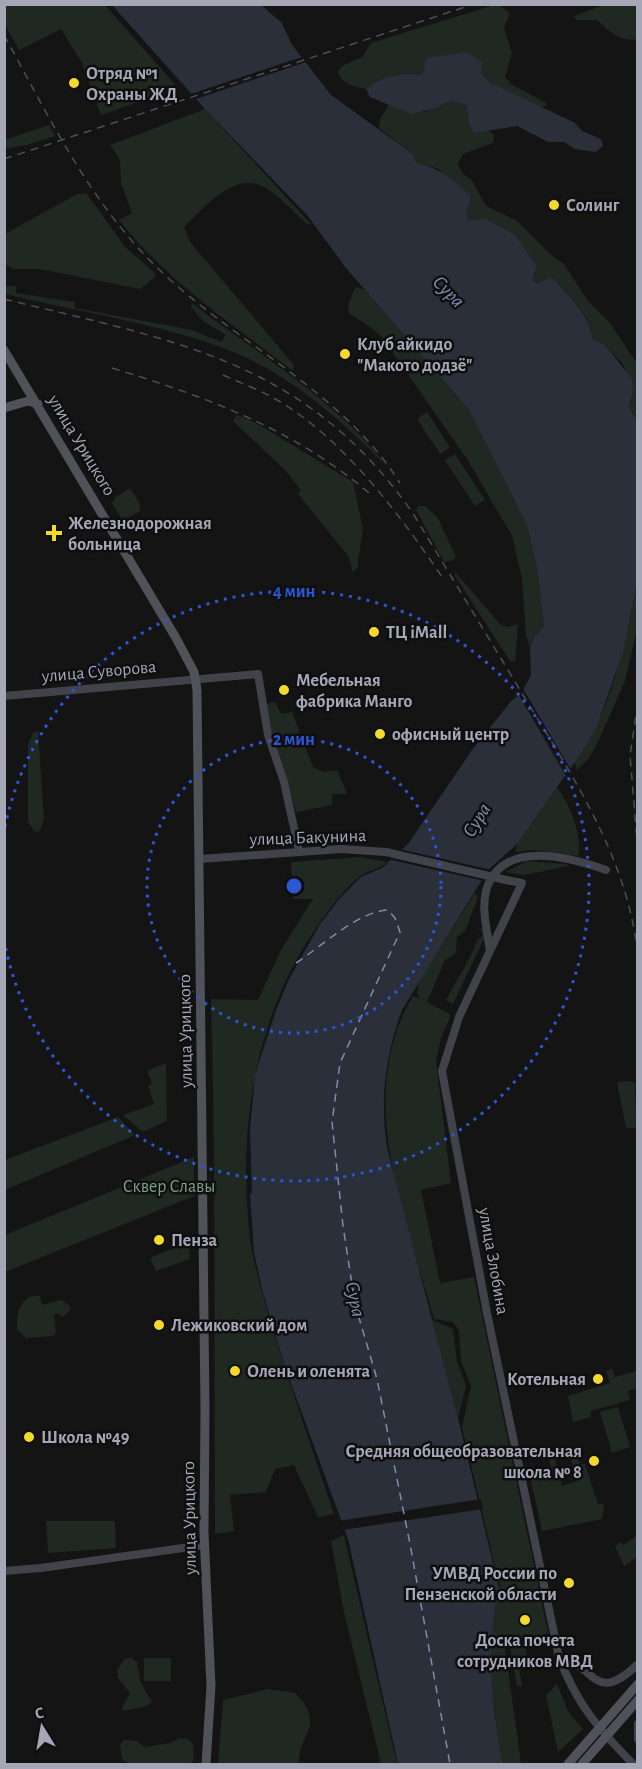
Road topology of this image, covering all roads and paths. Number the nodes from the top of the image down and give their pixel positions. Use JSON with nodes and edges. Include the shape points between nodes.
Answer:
{"nodes":[{"id":1,"x":4,"y":350,"type":"edge"},
{"id":2,"x":28,"y":387,"type":"junction"},
{"id":3,"x":23,"y":402,"type":"junction"},
{"id":4,"x":38,"y":404,"type":"junction"},
{"id":5,"x":4,"y":408,"type":"edge"},
{"id":6,"x":196,"y":678,"type":"junction"},
{"id":7,"x":4,"y":696,"type":"edge"},
{"id":8,"x":299,"y":851,"type":"junction"},
{"id":9,"x":200,"y":859,"type":"junction"},
{"id":10,"x":606,"y":870,"type":"dead end"},
{"id":11,"x":522,"y":884,"type":"joint"},
{"id":12,"x":490,"y":951,"type":"junction"},
{"id":13,"x":204,"y":1545,"type":"junction"},
{"id":14,"x":4,"y":1571,"type":"edge"},
{"id":15,"x":559,"y":1657,"type":"junction"},
{"id":16,"x":638,"y":1664,"type":"edge"},
{"id":17,"x":638,"y":1684,"type":"edge"},
{"id":18,"x":638,"y":1700,"type":"edge"},
{"id":19,"x":638,"y":1724,"type":"edge"},
{"id":20,"x":638,"y":1739,"type":"edge"},
{"id":21,"x":206,"y":1764,"type":"edge"},
{"id":22,"x":568,"y":1764,"type":"edge"},
{"id":23,"x":582,"y":1764,"type":"edge"},
{"id":24,"x":633,"y":1764,"type":"edge"}],
"edges":[{"from":1,"to":2,"type":"main road","name":"улица Урицкого"},
{"from":2,"to":3,"type":"main road"},
{"from":2,"to":4,"type":"main road","name":"улица Урицкого"},
{"from":3,"to":4,"type":"main road"},
{"from":3,"to":5,"type":"main road"},
{"from":4,"to":6,"type":"main road","name":"улица Урицкого"},
{"from":6,"to":7,"type":"main road","name":"улица Суворова"},
{"from":6,"to":8,"type":"main road","name":"улица Суворова","via":[[258,674],[268,735],[284,782]]},
{"from":6,"to":9,"type":"main road","name":"улица Урицкого"},
{"from":8,"to":9,"type":"main road","name":"улица Бакунина"},
{"from":8,"to":11,"type":"main road","name":"улица Бакунина","bridge":true,"via":[[386,852]]},
{"from":9,"to":13,"type":"main road","name":"улица Урицкого"},
{"from":10,"to":12,"type":"main road","via":[[531,856],[502,866],[489,884],[486,897]]},
{"from":11,"to":12,"type":"main road","name":"улица Злобина"},
{"from":12,"to":15,"type":"main road","name":"улица Злобина","via":[[455,1025],[442,1071],[487,1313]]},
{"from":13,"to":14,"type":"main road"},
{"from":13,"to":21,"type":"main road","name":"улица Урицкого","via":[[211,1686]]},
{"from":15,"to":16,"type":"main road","via":[[572,1660],[596,1681],[610,1683]]},
{"from":15,"to":24,"type":"main road","name":"улица Злобина","via":[[582,1708]]},
{"from":17,"to":22,"type":"main road","bridge":true},
{"from":18,"to":23,"type":"main road","bridge":true},
{"from":19,"to":20,"type":"main road"}]}
